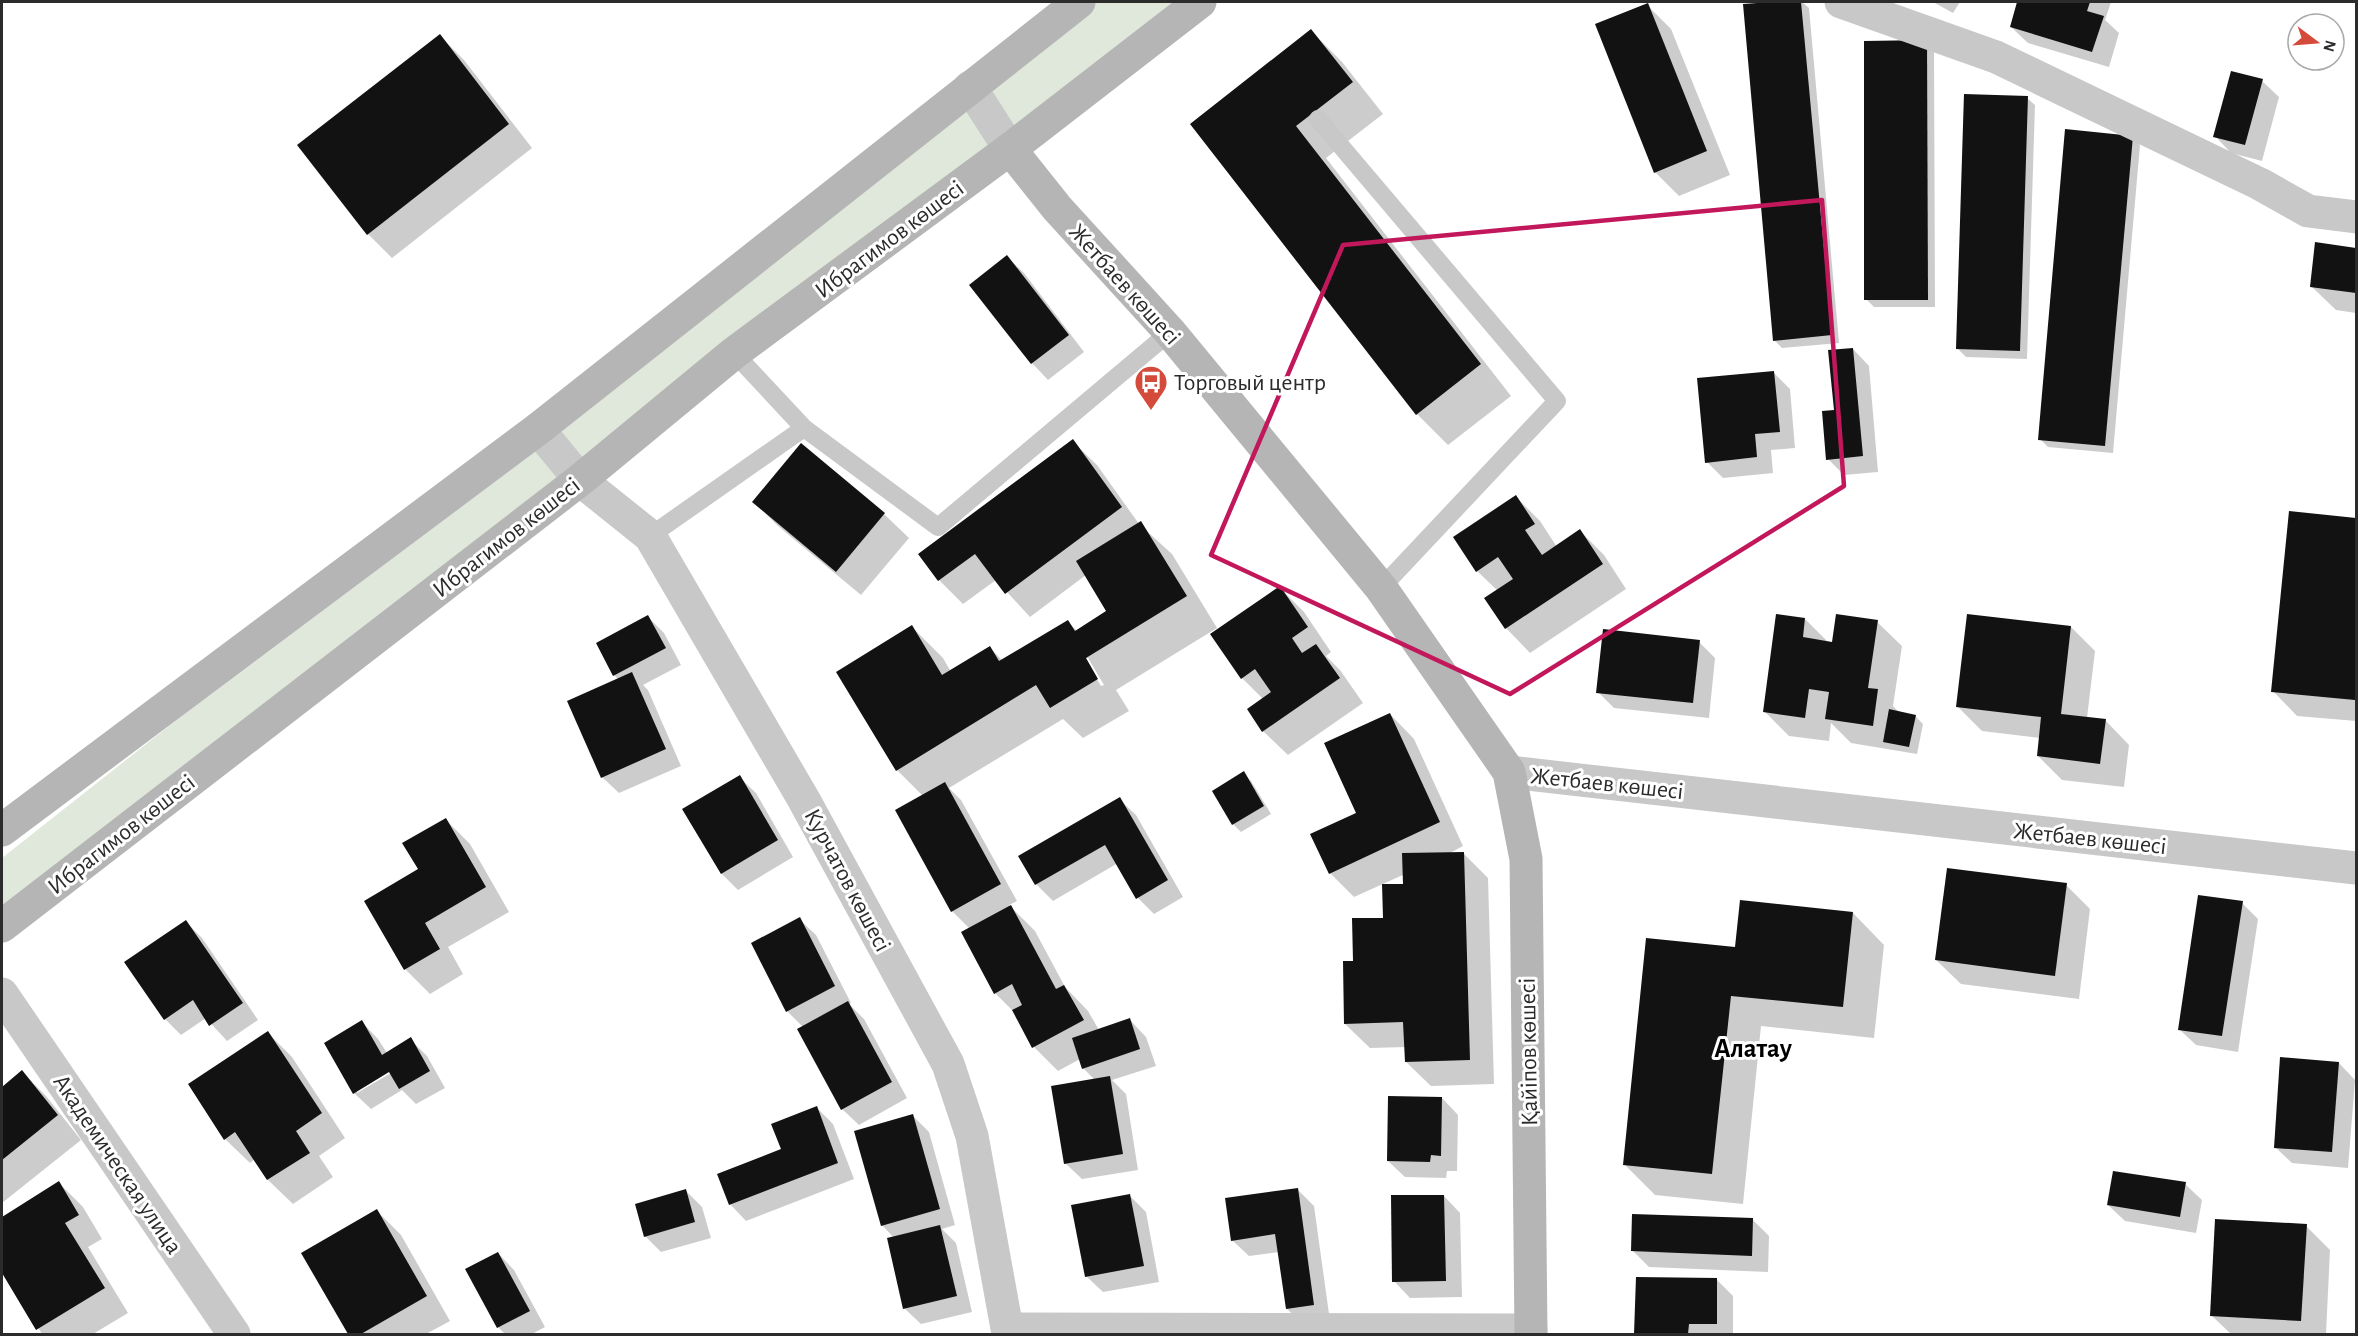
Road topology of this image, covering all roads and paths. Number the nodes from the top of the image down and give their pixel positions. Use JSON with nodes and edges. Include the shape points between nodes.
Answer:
{"nodes":[{"id":1,"x":1079,"y":2,"type":"edge"},
{"id":2,"x":1200,"y":2,"type":"edge"},
{"id":3,"x":1841,"y":2,"type":"edge"},
{"id":4,"x":970,"y":87,"type":"junction"},
{"id":5,"x":1318,"y":119,"type":"dead end"},
{"id":6,"x":1010,"y":149,"type":"junction"},
{"id":7,"x":2356,"y":217,"type":"edge"},
{"id":8,"x":1170,"y":332,"type":"junction"},
{"id":9,"x":734,"y":353,"type":"junction"},
{"id":10,"x":804,"y":428,"type":"junction"},
{"id":11,"x":538,"y":429,"type":"junction"},
{"id":12,"x":580,"y":480,"type":"junction"},
{"id":13,"x":650,"y":536,"type":"junction"},
{"id":14,"x":1381,"y":588,"type":"junction"},
{"id":15,"x":1509,"y":772,"type":"junction"},
{"id":16,"x":2,"y":830,"type":"edge"},
{"id":17,"x":2356,"y":868,"type":"edge"},
{"id":18,"x":2,"y":926,"type":"edge"},
{"id":19,"x":2,"y":994,"type":"edge"},
{"id":20,"x":1008,"y":1332,"type":"edge"},
{"id":21,"x":1531,"y":1332,"type":"edge"},
{"id":22,"x":234,"y":1335,"type":"edge"}],
"edges":[{"from":1,"to":4,"type":"street"},
{"from":2,"to":6,"type":"street","name":"Ибрагимов көшесі"},
{"from":3,"to":7,"type":"street","via":[[1996,57],[2308,211]]},
{"from":4,"to":6,"type":"street"},
{"from":4,"to":11,"type":"street"},
{"from":5,"to":14,"type":"lane","via":[[1557,400]]},
{"from":6,"to":8,"type":"street","name":"Жетбаев көшесі"},
{"from":6,"to":9,"type":"street","name":"Ибрагимов көшесі"},
{"from":8,"to":10,"type":"lane","via":[[938,527]]},
{"from":8,"to":14,"type":"street","name":"Жетбаев көшесі"},
{"from":9,"to":10,"type":"lane"},
{"from":9,"to":12,"type":"street","name":"Ибрагимов көшесі"},
{"from":10,"to":13,"type":"lane"},
{"from":11,"to":12,"type":"street","name":"Курчатов көшесі"},
{"from":11,"to":16,"type":"street"},
{"from":12,"to":13,"type":"street","name":"Курчатов көшесі"},
{"from":12,"to":18,"type":"street","name":"Ибрагимов көшесі"},
{"from":13,"to":20,"type":"street","name":"Курчатов көшесі","via":[[804,800],[948,1064],[972,1136]]},
{"from":14,"to":15,"type":"street","name":"Жетбаев көшесі"},
{"from":15,"to":17,"type":"street","name":"Жетбаев көшесі"},
{"from":15,"to":21,"type":"street","name":"Қайіпов көшесі","via":[[1526,859]]},
{"from":19,"to":22,"type":"street","name":"Академическая улица"},
{"from":20,"to":21,"type":"street"}]}
